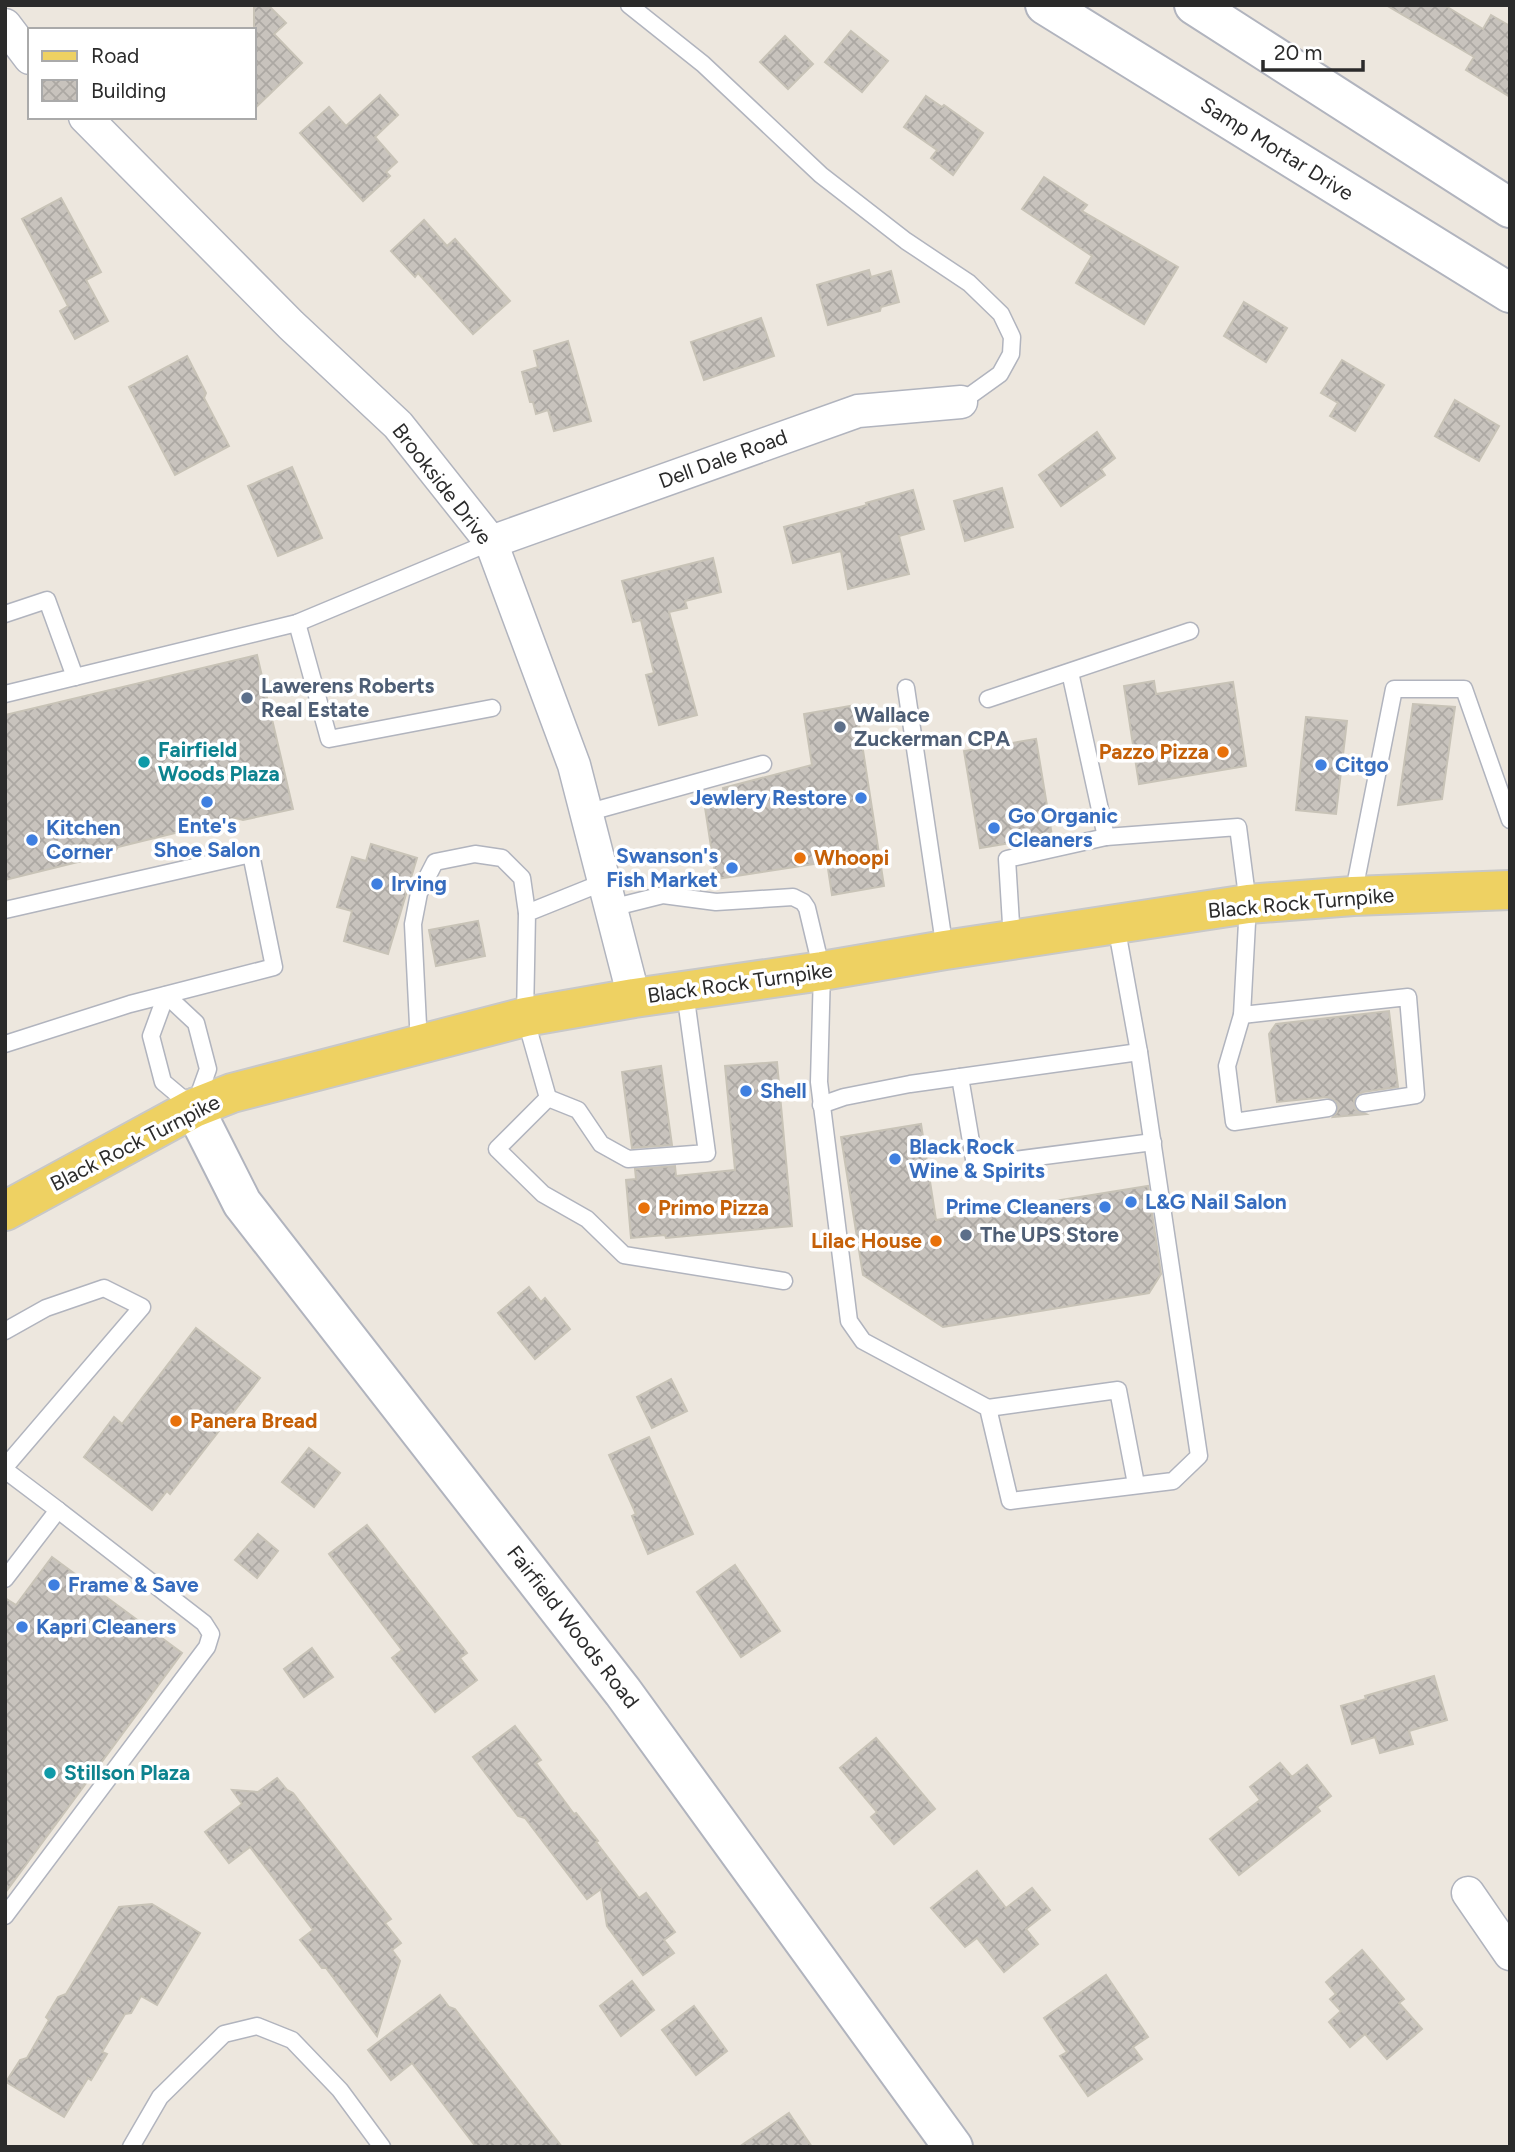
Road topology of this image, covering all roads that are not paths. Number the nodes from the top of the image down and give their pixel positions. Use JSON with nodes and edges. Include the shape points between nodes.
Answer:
{"nodes":[{"id":1,"x":629,"y":5,"type":"edge"},
{"id":2,"x":1045,"y":5,"type":"edge"},
{"id":3,"x":1194,"y":5,"type":"edge"},
{"id":4,"x":5,"y":25,"type":"edge"},
{"id":5,"x":28,"y":55,"type":"edge"},
{"id":6,"x":87,"y":119,"type":"edge"},
{"id":7,"x":1510,"y":208,"type":"edge"},
{"id":8,"x":1510,"y":293,"type":"edge"},
{"id":9,"x":961,"y":402,"type":"joint"},
{"id":10,"x":491,"y":542,"type":"junction"},
{"id":11,"x":5,"y":614,"type":"edge"},
{"id":12,"x":297,"y":623,"type":"junction"},
{"id":13,"x":1190,"y":631,"type":"dead end"},
{"id":14,"x":1070,"y":672,"type":"junction"},
{"id":15,"x":75,"y":677,"type":"junction"},
{"id":16,"x":906,"y":688,"type":"dead end"},
{"id":17,"x":5,"y":694,"type":"edge"},
{"id":18,"x":989,"y":699,"type":"dead end"},
{"id":19,"x":492,"y":708,"type":"dead end"},
{"id":20,"x":763,"y":764,"type":"dead end"},
{"id":21,"x":586,"y":813,"type":"junction"},
{"id":22,"x":1510,"y":820,"type":"edge"},
{"id":23,"x":1106,"y":838,"type":"junction"},
{"id":24,"x":1510,"y":890,"type":"edge"},
{"id":25,"x":607,"y":895,"type":"junction"},
{"id":26,"x":1353,"y":896,"type":"junction"},
{"id":27,"x":1248,"y":904,"type":"junction"},
{"id":28,"x":5,"y":910,"type":"edge"},
{"id":29,"x":527,"y":913,"type":"junction"},
{"id":30,"x":1116,"y":925,"type":"junction"},
{"id":31,"x":1012,"y":940,"type":"junction"},
{"id":32,"x":945,"y":950,"type":"junction"},
{"id":33,"x":822,"y":971,"type":"junction"},
{"id":34,"x":685,"y":992,"type":"junction"},
{"id":35,"x":166,"y":995,"type":"junction"},
{"id":36,"x":634,"y":998,"type":"junction"},
{"id":37,"x":1242,"y":1015,"type":"junction"},
{"id":38,"x":525,"y":1017,"type":"junction"},
{"id":39,"x":5,"y":1044,"type":"edge"},
{"id":40,"x":419,"y":1045,"type":"junction"},
{"id":41,"x":1139,"y":1052,"type":"junction"},
{"id":42,"x":960,"y":1077,"type":"junction"},
{"id":43,"x":548,"y":1098,"type":"junction"},
{"id":44,"x":1364,"y":1102,"type":"dead end"},
{"id":45,"x":821,"y":1105,"type":"junction"},
{"id":46,"x":194,"y":1108,"type":"junction"},
{"id":47,"x":1328,"y":1108,"type":"dead end"},
{"id":48,"x":1153,"y":1142,"type":"junction"},
{"id":49,"x":5,"y":1211,"type":"edge"},
{"id":50,"x":784,"y":1281,"type":"dead end"},
{"id":51,"x":5,"y":1331,"type":"edge"},
{"id":52,"x":988,"y":1408,"type":"junction"},
{"id":53,"x":5,"y":1468,"type":"edge"},
{"id":54,"x":1136,"y":1484,"type":"junction"},
{"id":55,"x":58,"y":1510,"type":"junction"},
{"id":56,"x":5,"y":1580,"type":"edge"},
{"id":57,"x":1468,"y":1893,"type":"dead end"},
{"id":58,"x":5,"y":1916,"type":"edge"},
{"id":59,"x":1510,"y":1954,"type":"edge"},
{"id":60,"x":131,"y":2147,"type":"edge"},
{"id":61,"x":382,"y":2147,"type":"edge"},
{"id":62,"x":953,"y":2147,"type":"edge"}],
"edges":[{"from":1,"to":9,"type":"lane","via":[[703,64],[821,175],[969,283],[1001,314],[1012,337],[1011,354],[1000,374]]},
{"from":2,"to":8,"type":"main road","name":"Samp Mortar Drive"},
{"from":3,"to":7,"type":"main road"},
{"from":4,"to":5,"type":"street"},
{"from":6,"to":10,"type":"street","name":"Brookside Drive","via":[[282,317],[398,425]]},
{"from":9,"to":10,"type":"street","name":"Dell Dale Road","via":[[858,411]]},
{"from":10,"to":12,"type":"lane"},
{"from":10,"to":21,"type":"street","name":"Brookside Drive","via":[[574,765]]},
{"from":11,"to":15,"type":"lane","via":[[47,600]]},
{"from":12,"to":15,"type":"lane"},
{"from":12,"to":19,"type":"lane","via":[[329,739]]},
{"from":13,"to":14,"type":"lane"},
{"from":14,"to":18,"type":"lane"},
{"from":14,"to":23,"type":"lane"},
{"from":15,"to":17,"type":"lane"},
{"from":16,"to":32,"type":"lane"},
{"from":20,"to":21,"type":"lane"},
{"from":21,"to":25,"type":"street","name":"Brookside Drive"},
{"from":22,"to":26,"type":"lane","via":[[1464,689],[1394,689]]},
{"from":23,"to":27,"type":"lane","via":[[1238,827]]},
{"from":23,"to":31,"type":"lane","via":[[1007,859]]},
{"from":24,"to":26,"type":"main road","name":"Black Rock Turnpike"},
{"from":25,"to":29,"type":"lane"},
{"from":25,"to":33,"type":"lane","via":[[672,895],[716,902],[793,897],[807,908]]},
{"from":25,"to":36,"type":"street","name":"Brookside Drive"},
{"from":26,"to":27,"type":"main road","name":"Black Rock Turnpike"},
{"from":27,"to":30,"type":"main road","name":"Black Rock Turnpike"},
{"from":27,"to":37,"type":"lane"},
{"from":28,"to":35,"type":"lane","via":[[251,853],[274,967]]},
{"from":29,"to":38,"type":"lane"},
{"from":29,"to":40,"type":"lane","via":[[522,878],[502,859],[474,854],[435,862],[419,893],[413,924]]},
{"from":30,"to":31,"type":"main road","name":"Black Rock Turnpike"},
{"from":30,"to":41,"type":"lane"},
{"from":31,"to":32,"type":"main road","name":"Black Rock Turnpike"},
{"from":32,"to":33,"type":"main road","name":"Black Rock Turnpike"},
{"from":33,"to":34,"type":"main road","name":"Black Rock Turnpike"},
{"from":33,"to":45,"type":"lane"},
{"from":34,"to":36,"type":"main road","name":"Black Rock Turnpike"},
{"from":34,"to":43,"type":"lane","via":[[707,1153],[628,1159],[601,1144],[578,1110]]},
{"from":35,"to":39,"type":"lane"},
{"from":35,"to":46,"type":"lane","via":[[196,1023],[208,1069]]},
{"from":35,"to":46,"type":"lane","via":[[151,1036],[163,1082]]},
{"from":36,"to":38,"type":"main road","name":"Black Rock Turnpike"},
{"from":37,"to":44,"type":"lane","via":[[1408,997],[1416,1095]]},
{"from":37,"to":47,"type":"lane","via":[[1227,1066],[1234,1122]]},
{"from":38,"to":40,"type":"main road","name":"Black Rock Turnpike"},
{"from":38,"to":43,"type":"lane"},
{"from":40,"to":46,"type":"main road","name":"Black Rock Turnpike","via":[[232,1093]]},
{"from":41,"to":42,"type":"lane"},
{"from":41,"to":48,"type":"lane"},
{"from":42,"to":45,"type":"lane"},
{"from":42,"to":48,"type":"lane","via":[[975,1165]]},
{"from":43,"to":50,"type":"lane","via":[[497,1149],[543,1194],[587,1219],[624,1255]]},
{"from":45,"to":52,"type":"lane","via":[[849,1321],[863,1340]]},
{"from":46,"to":49,"type":"main road","name":"Black Rock Turnpike"},
{"from":46,"to":62,"type":"main road","name":"Fairfield Woods Road","via":[[242,1203],[623,1692]]},
{"from":48,"to":54,"type":"lane","via":[[1199,1455],[1173,1481]]},
{"from":51,"to":53,"type":"lane","via":[[46,1308],[104,1288],[142,1307]]},
{"from":52,"to":54,"type":"lane","via":[[1010,1501]]},
{"from":52,"to":54,"type":"lane","via":[[1118,1390]]},
{"from":53,"to":55,"type":"lane"},
{"from":55,"to":56,"type":"lane"},
{"from":55,"to":58,"type":"lane","via":[[204,1623],[211,1634],[207,1647]]},
{"from":57,"to":59,"type":"street"},
{"from":60,"to":61,"type":"lane","via":[[160,2097],[224,2034],[257,2026],[292,2040],[340,2090]]}]}
